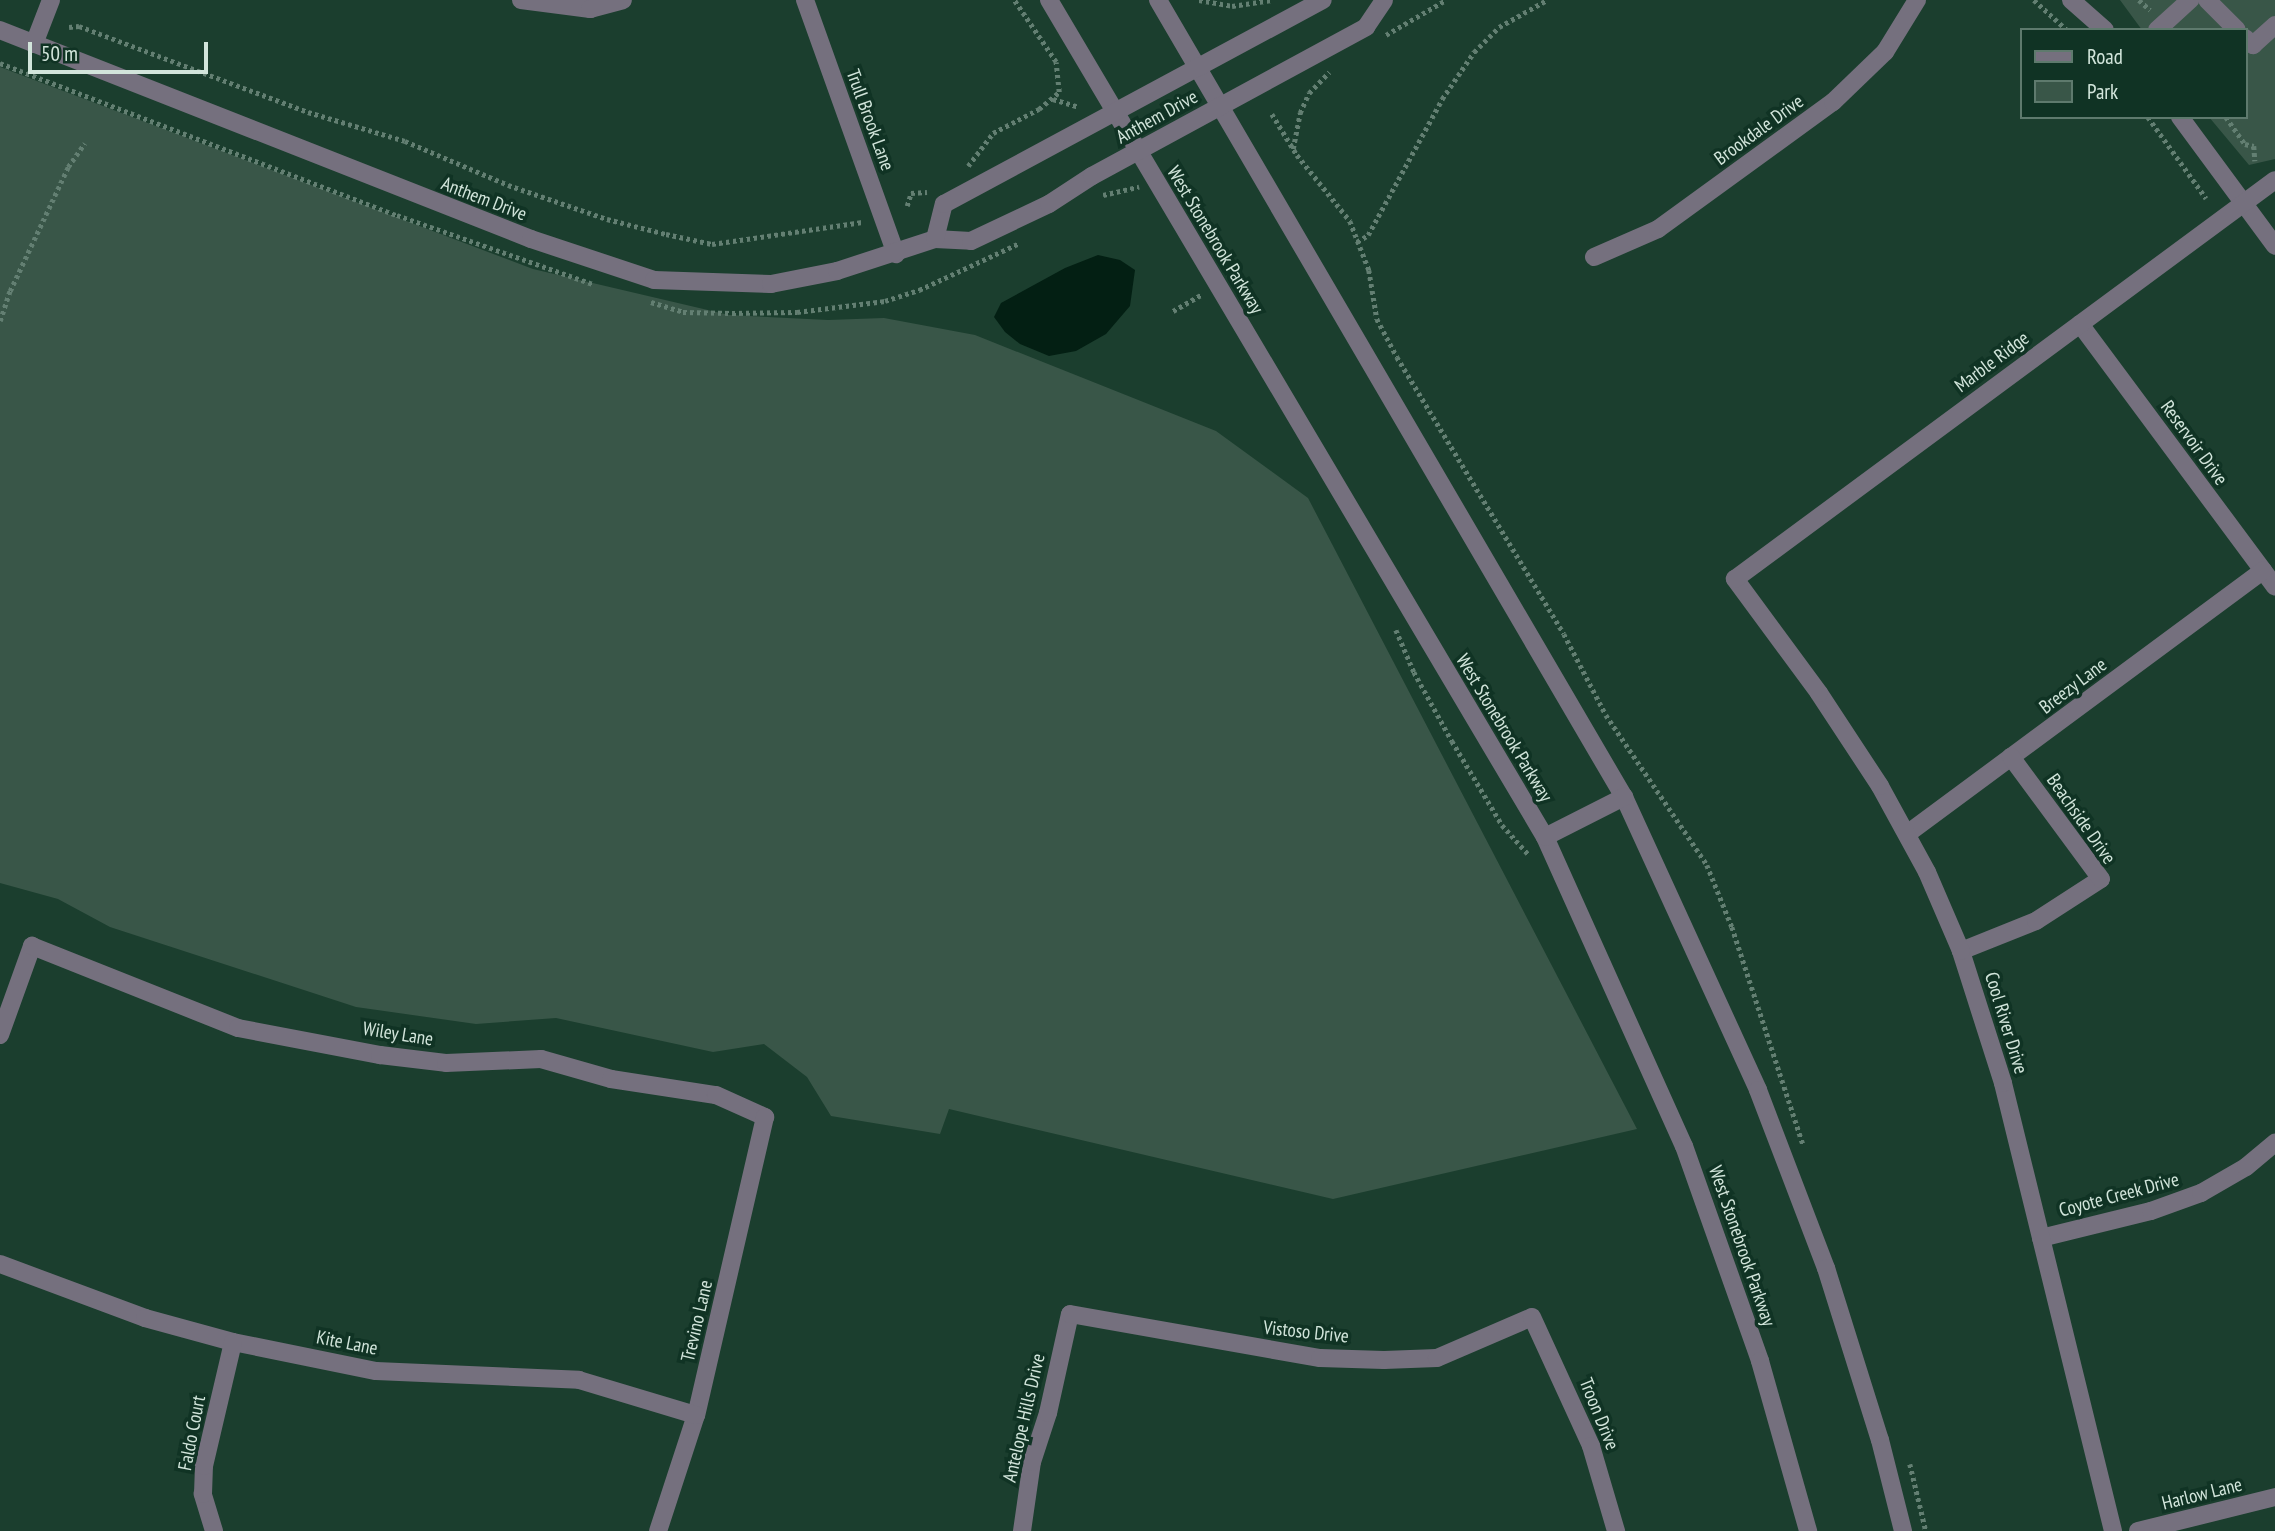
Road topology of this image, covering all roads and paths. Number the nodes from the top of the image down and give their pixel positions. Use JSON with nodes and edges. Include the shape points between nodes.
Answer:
{"nodes":[{"id":1,"x":51,"y":0,"type":"edge"},
{"id":2,"x":521,"y":0,"type":"edge"},
{"id":3,"x":623,"y":0,"type":"edge"},
{"id":4,"x":805,"y":0,"type":"edge"},
{"id":5,"x":1014,"y":0,"type":"edge"},
{"id":6,"x":1049,"y":0,"type":"edge"},
{"id":7,"x":1158,"y":0,"type":"edge"},
{"id":8,"x":1199,"y":0,"type":"edge"},
{"id":9,"x":1272,"y":0,"type":"edge"},
{"id":10,"x":1323,"y":0,"type":"edge"},
{"id":11,"x":1384,"y":0,"type":"edge"},
{"id":12,"x":1446,"y":0,"type":"edge"},
{"id":13,"x":1547,"y":0,"type":"edge"},
{"id":14,"x":1917,"y":0,"type":"edge"},
{"id":15,"x":2034,"y":0,"type":"edge"},
{"id":16,"x":2071,"y":0,"type":"edge"},
{"id":17,"x":2190,"y":0,"type":"edge"},
{"id":18,"x":2207,"y":0,"type":"edge"},
{"id":19,"x":2275,"y":25,"type":"edge"},
{"id":20,"x":69,"y":27,"type":"dead end"},
{"id":21,"x":2065,"y":28,"type":"edge"},
{"id":22,"x":2103,"y":28,"type":"edge"},
{"id":23,"x":2159,"y":28,"type":"edge"},
{"id":24,"x":2235,"y":28,"type":"edge"},
{"id":25,"x":0,"y":30,"type":"edge"},
{"id":26,"x":2247,"y":40,"type":"edge"},
{"id":27,"x":1375,"y":41,"type":"dead end"},
{"id":28,"x":34,"y":44,"type":"junction"},
{"id":29,"x":0,"y":63,"type":"edge"},
{"id":30,"x":1198,"y":68,"type":"junction"},
{"id":31,"x":1333,"y":68,"type":"dead end"},
{"id":32,"x":1053,"y":99,"type":"junction"},
{"id":33,"x":1221,"y":106,"type":"junction"},
{"id":34,"x":1079,"y":107,"type":"dead end"},
{"id":35,"x":1115,"y":113,"type":"junction"},
{"id":36,"x":2149,"y":119,"type":"edge"},
{"id":37,"x":2181,"y":119,"type":"edge"},
{"id":38,"x":2227,"y":119,"type":"edge"},
{"id":39,"x":85,"y":143,"type":"dead end"},
{"id":40,"x":1293,"y":149,"type":"dead end"},
{"id":41,"x":1137,"y":151,"type":"junction"},
{"id":42,"x":2255,"y":161,"type":"dead end"},
{"id":43,"x":966,"y":169,"type":"dead end"},
{"id":44,"x":2275,"y":180,"type":"edge"},
{"id":45,"x":937,"y":192,"type":"dead end"},
{"id":46,"x":1094,"y":197,"type":"dead end"},
{"id":47,"x":2206,"y":198,"type":"dead end"},
{"id":48,"x":1146,"y":199,"type":"dead end"},
{"id":49,"x":2244,"y":203,"type":"junction"},
{"id":50,"x":907,"y":206,"type":"dead end"},
{"id":51,"x":862,"y":222,"type":"dead end"},
{"id":52,"x":1031,"y":236,"type":"dead end"},
{"id":53,"x":935,"y":239,"type":"junction"},
{"id":54,"x":1357,"y":242,"type":"dead end"},
{"id":55,"x":2275,"y":246,"type":"edge"},
{"id":56,"x":895,"y":254,"type":"junction"},
{"id":57,"x":1594,"y":257,"type":"dead end"},
{"id":58,"x":1195,"y":282,"type":"dead end"},
{"id":59,"x":606,"y":288,"type":"dead end"},
{"id":60,"x":1202,"y":294,"type":"junction"},
{"id":61,"x":644,"y":300,"type":"dead end"},
{"id":62,"x":1209,"y":306,"type":"dead end"},
{"id":63,"x":1173,"y":311,"type":"dead end"},
{"id":64,"x":0,"y":321,"type":"edge"},
{"id":65,"x":2080,"y":324,"type":"junction"},
{"id":66,"x":2263,"y":571,"type":"junction"},
{"id":67,"x":1735,"y":579,"type":"joint"},
{"id":68,"x":2275,"y":587,"type":"edge"},
{"id":69,"x":1394,"y":626,"type":"dead end"},
{"id":70,"x":2011,"y":757,"type":"junction"},
{"id":71,"x":1624,"y":797,"type":"junction"},
{"id":72,"x":1908,"y":834,"type":"junction"},
{"id":73,"x":1545,"y":837,"type":"junction"},
{"id":74,"x":1529,"y":855,"type":"dead end"},
{"id":75,"x":1961,"y":951,"type":"junction"},
{"id":76,"x":0,"y":1035,"type":"edge"},
{"id":77,"x":765,"y":1117,"type":"joint"},
{"id":78,"x":2275,"y":1143,"type":"edge"},
{"id":79,"x":2041,"y":1238,"type":"junction"},
{"id":80,"x":0,"y":1264,"type":"edge"},
{"id":81,"x":1070,"y":1314,"type":"joint"},
{"id":82,"x":1532,"y":1317,"type":"joint"},
{"id":83,"x":233,"y":1342,"type":"junction"},
{"id":84,"x":696,"y":1415,"type":"junction"},
{"id":85,"x":2275,"y":1497,"type":"edge"},
{"id":86,"x":214,"y":1531,"type":"edge"},
{"id":87,"x":658,"y":1531,"type":"edge"},
{"id":88,"x":1022,"y":1531,"type":"edge"},
{"id":89,"x":1616,"y":1531,"type":"edge"},
{"id":90,"x":1808,"y":1531,"type":"edge"},
{"id":91,"x":1903,"y":1531,"type":"edge"},
{"id":92,"x":2113,"y":1531,"type":"edge"},
{"id":93,"x":2138,"y":1531,"type":"edge"}],
"edges":[{"from":1,"to":28,"type":"street"},
{"from":2,"to":3,"type":"street","via":[[590,9]]},
{"from":4,"to":56,"type":"street","name":"Trull Brook Lane"},
{"from":5,"to":32,"type":"path","via":[[1056,62],[1059,92]]},
{"from":6,"to":35,"type":"street","name":"West Stonebrook Parkway"},
{"from":7,"to":30,"type":"street"},
{"from":8,"to":9,"type":"path","via":[[1232,6]]},
{"from":10,"to":30,"type":"street","name":"Anthem Drive"},
{"from":11,"to":33,"type":"street","name":"Anthem Drive","via":[[1366,27]]},
{"from":12,"to":27,"type":"path"},
{"from":13,"to":54,"type":"path","via":[[1499,26],[1474,52],[1442,99],[1375,224]]},
{"from":14,"to":57,"type":"street","name":"Brookdale Drive","via":[[1885,52],[1833,103],[1658,229]]},
{"from":15,"to":21,"type":"path"},
{"from":16,"to":22,"type":"street"},
{"from":17,"to":23,"type":"street"},
{"from":18,"to":24,"type":"street"},
{"from":19,"to":26,"type":"street","via":[[2253,45]]},
{"from":20,"to":51,"type":"path","via":[[79,26],[308,111],[405,141],[508,185],[666,234],[712,244]]},
{"from":25,"to":28,"type":"street","name":"Anthem Drive"},
{"from":28,"to":56,"type":"street","name":"Anthem Drive","via":[[531,239],[654,280],[771,284]]},
{"from":29,"to":59,"type":"path","via":[[529,264]]},
{"from":30,"to":33,"type":"street"},
{"from":30,"to":35,"type":"street","name":"Anthem Drive"},
{"from":31,"to":40,"type":"path","via":[[1309,93]]},
{"from":32,"to":34,"type":"path"},
{"from":32,"to":43,"type":"path","via":[[993,133]]},
{"from":33,"to":41,"type":"street","name":"Anthem Drive"},
{"from":33,"to":71,"type":"street"},
{"from":35,"to":41,"type":"street","name":"West Stonebrook Parkway"},
{"from":35,"to":53,"type":"street","name":"Anthem Drive","via":[[944,204]]},
{"from":36,"to":47,"type":"path"},
{"from":37,"to":49,"type":"street"},
{"from":38,"to":42,"type":"path","via":[[2245,144],[2254,146]]},
{"from":39,"to":64,"type":"path","via":[[68,167]]},
{"from":41,"to":53,"type":"street","name":"Anthem Drive","via":[[1049,204],[971,241]]},
{"from":41,"to":73,"type":"street","name":"West Stonebrook Parkway"},
{"from":44,"to":49,"type":"street","name":"Marble Ridge"},
{"from":45,"to":50,"type":"path","via":[[911,193]]},
{"from":46,"to":48,"type":"path","via":[[1139,187]]},
{"from":49,"to":55,"type":"street"},
{"from":49,"to":65,"type":"street","name":"Marble Ridge"},
{"from":52,"to":61,"type":"path","via":[[1009,250],[885,301],[797,312],[732,313],[683,312]]},
{"from":53,"to":56,"type":"street","name":"Anthem Drive"},
{"from":58,"to":60,"type":"path"},
{"from":60,"to":62,"type":"path"},
{"from":60,"to":63,"type":"path"},
{"from":65,"to":66,"type":"street","name":"Reservoir Drive"},
{"from":65,"to":67,"type":"street","name":"Marble Ridge"},
{"from":66,"to":68,"type":"street","name":"Reservoir Drive"},
{"from":66,"to":70,"type":"street","name":"Breezy Lane"},
{"from":67,"to":72,"type":"street","name":"Cool River Drive","via":[[1851,738]]},
{"from":69,"to":74,"type":"path","via":[[1452,741],[1502,825]]},
{"from":70,"to":72,"type":"street","name":"Breezy Lane"},
{"from":70,"to":75,"type":"street","name":"Beachside Drive","via":[[2101,879],[2036,921]]},
{"from":71,"to":73,"type":"street"},
{"from":71,"to":91,"type":"street","via":[[1758,1090],[1826,1268]]},
{"from":72,"to":75,"type":"street","name":"Cool River Drive"},
{"from":73,"to":90,"type":"street","name":"West Stonebrook Parkway","via":[[1684,1146],[1760,1361]]},
{"from":75,"to":79,"type":"street","name":"Cool River Drive","via":[[1991,1039]]},
{"from":76,"to":77,"type":"street","name":"Wiley Lane","via":[[32,946],[238,1028],[446,1063],[541,1059],[611,1079],[716,1095]]},
{"from":77,"to":84,"type":"street","name":"Trevino Lane"},
{"from":78,"to":79,"type":"street","name":"Coyote Creek Drive","via":[[2201,1194]]},
{"from":79,"to":92,"type":"street","name":"Cool River Drive"},
{"from":80,"to":83,"type":"street","name":"Kite Lane","via":[[145,1318]]},
{"from":81,"to":82,"type":"street","name":"Vistoso Drive","via":[[1307,1356],[1384,1360],[1437,1358]]},
{"from":81,"to":88,"type":"street","name":"Antelope Hills Drive","via":[[1032,1462]]},
{"from":82,"to":89,"type":"street","name":"Troon Drive","via":[[1591,1446]]},
{"from":83,"to":84,"type":"street","name":"Kite Lane","via":[[376,1371],[579,1380]]},
{"from":83,"to":86,"type":"street","name":"Faldo Court","via":[[204,1466],[203,1494]]},
{"from":84,"to":87,"type":"street","name":"Trevino Lane"},
{"from":85,"to":93,"type":"street","name":"Harlow Lane"}]}
